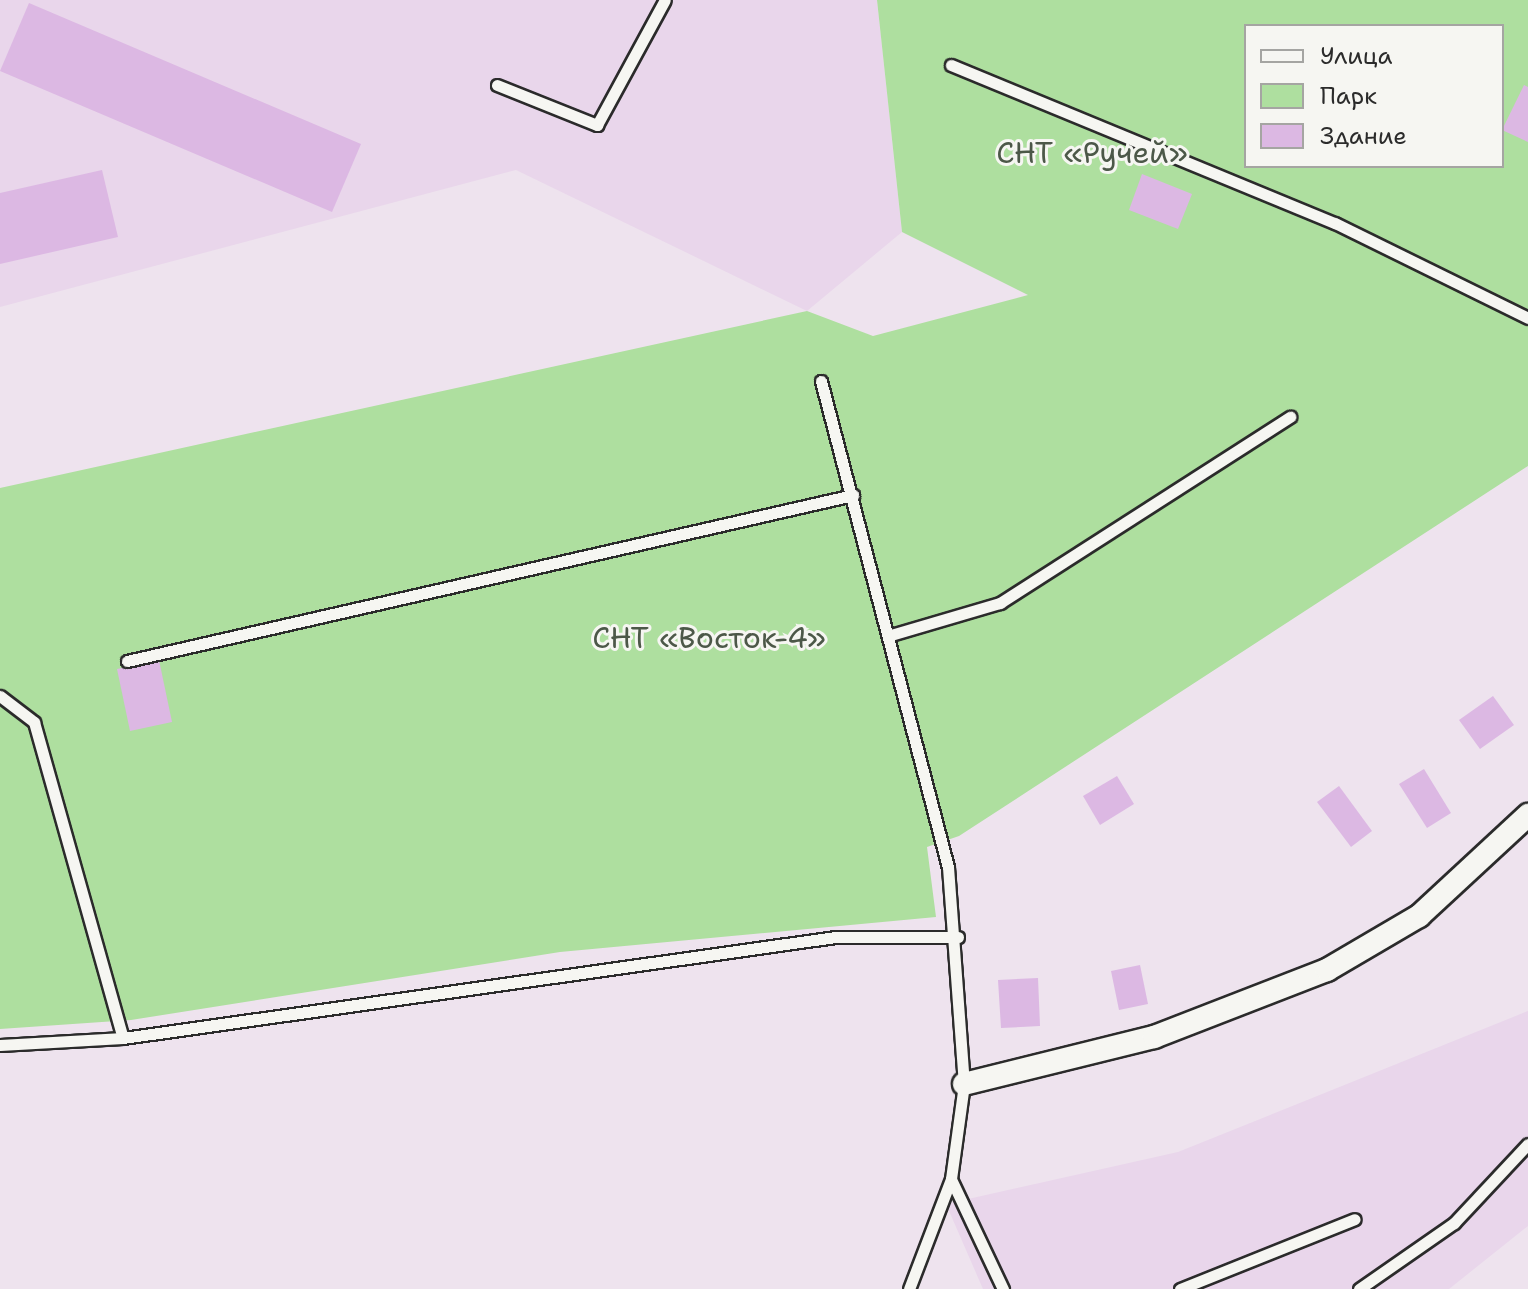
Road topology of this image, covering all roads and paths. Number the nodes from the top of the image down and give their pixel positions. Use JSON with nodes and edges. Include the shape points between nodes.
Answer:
{"nodes":[{"id":1,"x":665,"y":0,"type":"edge"},
{"id":2,"x":951,"y":65,"type":"dead end"},
{"id":3,"x":497,"y":85,"type":"dead end"},
{"id":4,"x":1528,"y":318,"type":"edge"},
{"id":5,"x":821,"y":381,"type":"dead end"},
{"id":6,"x":1290,"y":417,"type":"dead end"},
{"id":7,"x":853,"y":495,"type":"junction"},
{"id":8,"x":891,"y":635,"type":"junction"},
{"id":9,"x":127,"y":661,"type":"dead end"},
{"id":10,"x":0,"y":696,"type":"edge"},
{"id":11,"x":1528,"y":815,"type":"edge"},
{"id":12,"x":958,"y":937,"type":"junction"},
{"id":13,"x":123,"y":1038,"type":"junction"},
{"id":14,"x":0,"y":1045,"type":"edge"},
{"id":15,"x":964,"y":1084,"type":"junction"},
{"id":16,"x":1528,"y":1144,"type":"edge"},
{"id":17,"x":951,"y":1179,"type":"junction"},
{"id":18,"x":1355,"y":1219,"type":"dead end"},
{"id":19,"x":909,"y":1289,"type":"edge"},
{"id":20,"x":1003,"y":1289,"type":"edge"},
{"id":21,"x":1180,"y":1289,"type":"edge"},
{"id":22,"x":1359,"y":1289,"type":"edge"}],
"edges":[{"from":1,"to":3,"type":"lane","via":[[597,125]]},
{"from":2,"to":4,"type":"lane","via":[[1335,223]]},
{"from":5,"to":7,"type":"lane"},
{"from":6,"to":8,"type":"lane","via":[[1000,603]]},
{"from":7,"to":8,"type":"lane"},
{"from":7,"to":9,"type":"lane"},
{"from":8,"to":12,"type":"lane","via":[[948,867]]},
{"from":10,"to":13,"type":"lane","via":[[34,722]]},
{"from":11,"to":15,"type":"street","via":[[1419,916],[1327,970],[1154,1037]]},
{"from":12,"to":13,"type":"lane","via":[[835,937]]},
{"from":12,"to":15,"type":"lane"},
{"from":13,"to":14,"type":"lane"},
{"from":15,"to":17,"type":"lane"},
{"from":16,"to":22,"type":"lane","via":[[1454,1223]]},
{"from":17,"to":19,"type":"lane"},
{"from":17,"to":20,"type":"lane"},
{"from":18,"to":21,"type":"lane"}]}
